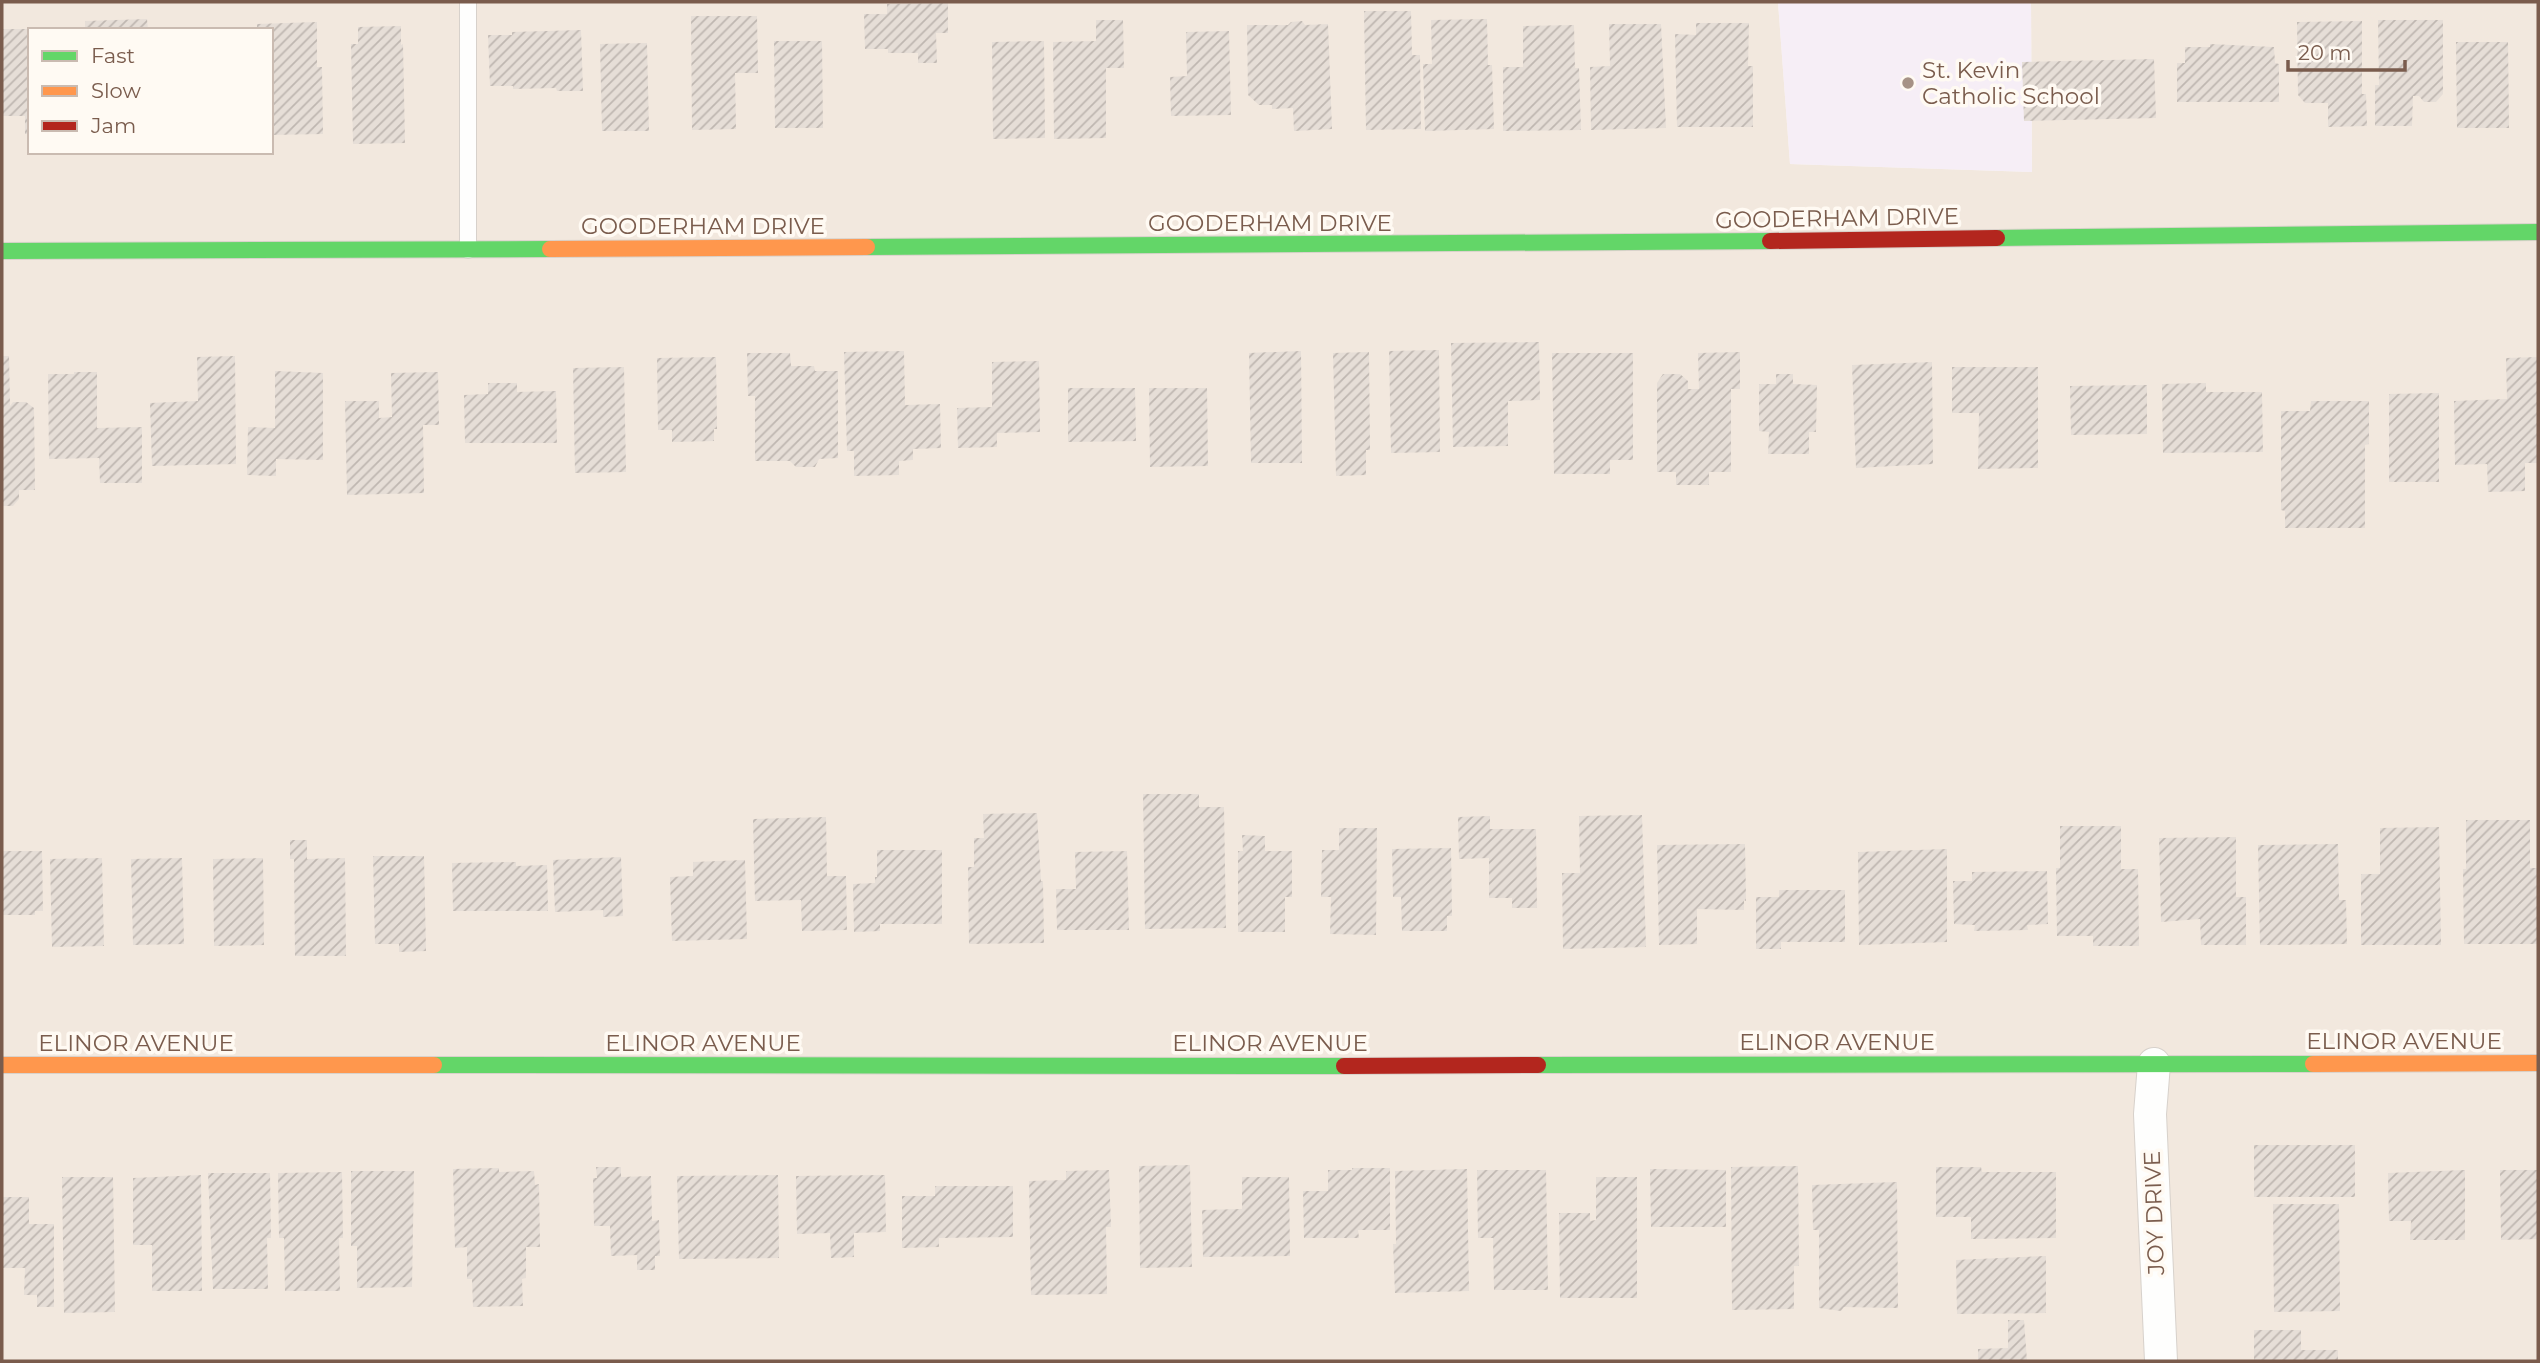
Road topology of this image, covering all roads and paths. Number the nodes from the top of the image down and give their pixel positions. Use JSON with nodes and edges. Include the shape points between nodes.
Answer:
{"nodes":[{"id":1,"x":468,"y":2,"type":"edge"},
{"id":2,"x":2538,"y":232,"type":"edge"},
{"id":3,"x":468,"y":250,"type":"junction"},
{"id":4,"x":2,"y":251,"type":"edge"},
{"id":5,"x":2538,"y":1063,"type":"edge"},
{"id":6,"x":2154,"y":1064,"type":"junction"},
{"id":7,"x":2,"y":1065,"type":"edge"},
{"id":8,"x":2161,"y":1361,"type":"edge"}],
"edges":[{"from":1,"to":3,"type":"lane"},
{"from":2,"to":3,"type":"street","name":"GOODERHAM DRIVE"},
{"from":3,"to":4,"type":"street","name":"GOODERHAM DRIVE"},
{"from":5,"to":6,"type":"street","name":"ELINOR AVENUE"},
{"from":6,"to":7,"type":"street","name":"ELINOR AVENUE"},
{"from":6,"to":8,"type":"street","name":"JOY DRIVE","via":[[2150,1114]]}]}
